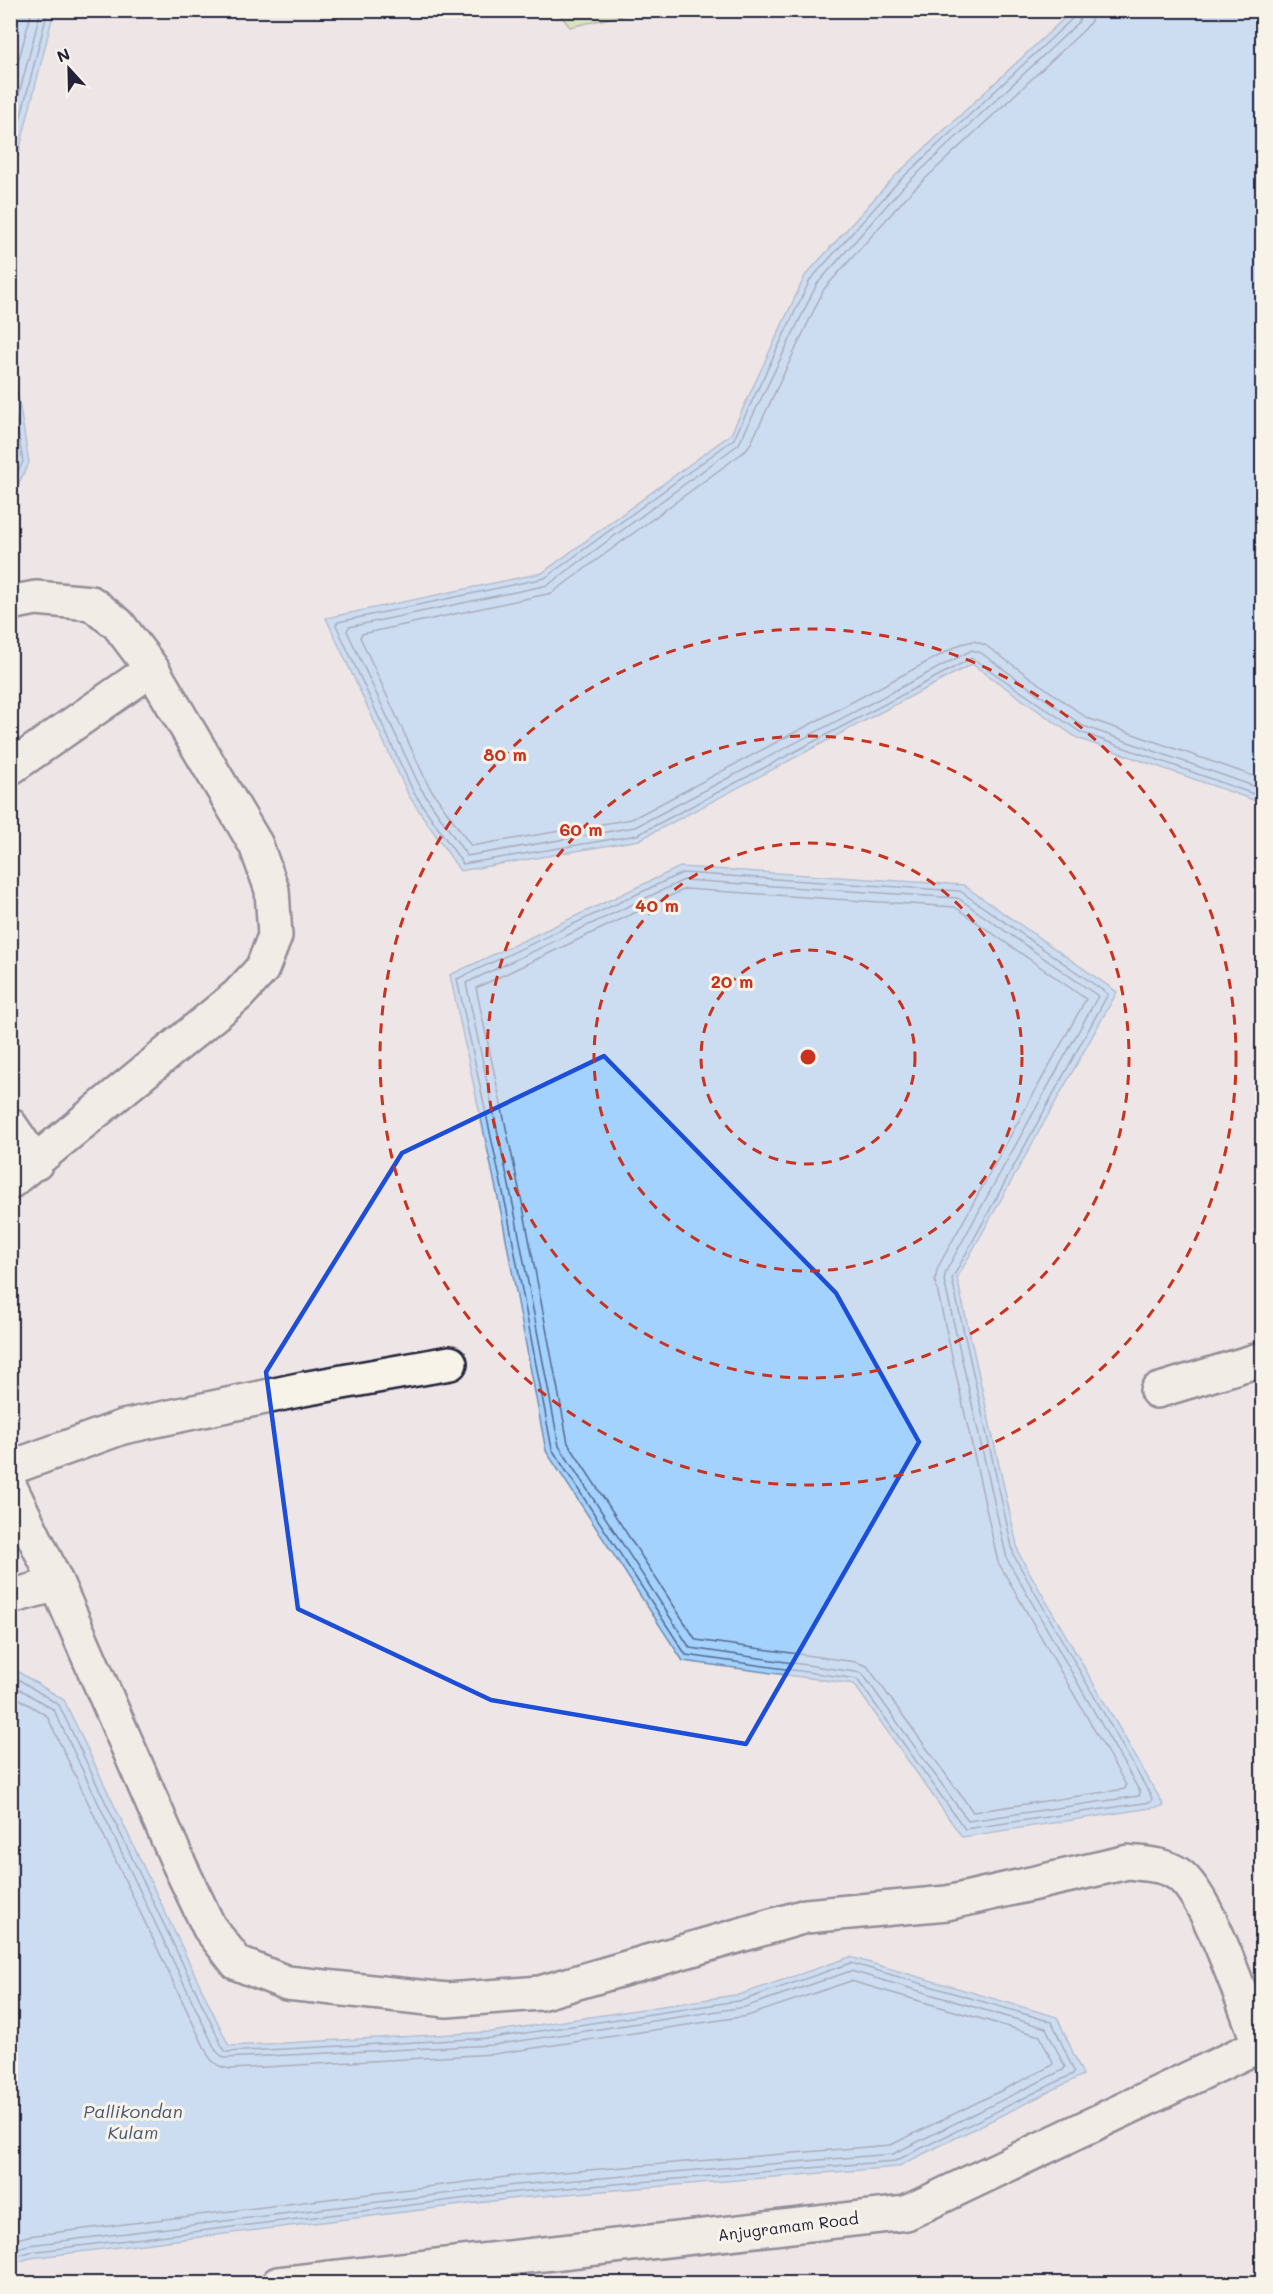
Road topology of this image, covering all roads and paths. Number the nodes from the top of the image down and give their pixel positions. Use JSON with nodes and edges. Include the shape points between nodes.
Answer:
{"nodes":[{"id":1,"x":10,"y":603,"type":"edge"},
{"id":2,"x":152,"y":669,"type":"junction"},
{"id":3,"x":10,"y":768,"type":"edge"},
{"id":4,"x":10,"y":1125,"type":"edge"},
{"id":5,"x":36,"y":1163,"type":"junction"},
{"id":6,"x":10,"y":1182,"type":"edge"},
{"id":7,"x":1263,"y":1359,"type":"edge"},
{"id":8,"x":450,"y":1364,"type":"dead end"},
{"id":9,"x":1157,"y":1391,"type":"dead end"},
{"id":10,"x":10,"y":1468,"type":"edge"},
{"id":11,"x":10,"y":1486,"type":"edge"},
{"id":12,"x":57,"y":1584,"type":"junction"},
{"id":13,"x":10,"y":1597,"type":"edge"},
{"id":14,"x":1261,"y":2044,"type":"edge"},
{"id":15,"x":278,"y":2283,"type":"edge"}],
"edges":[{"from":1,"to":2,"type":"street","via":[[36,598],[91,603],[118,624]]},
{"from":2,"to":3,"type":"street"},
{"from":2,"to":5,"type":"street","via":[[256,845],[272,891],[276,936],[262,969],[238,995]]},
{"from":4,"to":5,"type":"street"},
{"from":5,"to":6,"type":"street"},
{"from":7,"to":9,"type":"street"},
{"from":8,"to":10,"type":"street","via":[[303,1389],[123,1427]]},
{"from":11,"to":12,"type":"street"},
{"from":12,"to":13,"type":"street"},
{"from":12,"to":14,"type":"street","via":[[209,1927],[237,1963],[287,1983],[447,2000],[540,1993],[806,1916],[947,1903],[1128,1862],[1158,1865],[1178,1874],[1198,1897]]},
{"from":14,"to":15,"type":"street","name":"Anjugramam Road","via":[[906,2213]]}]}
